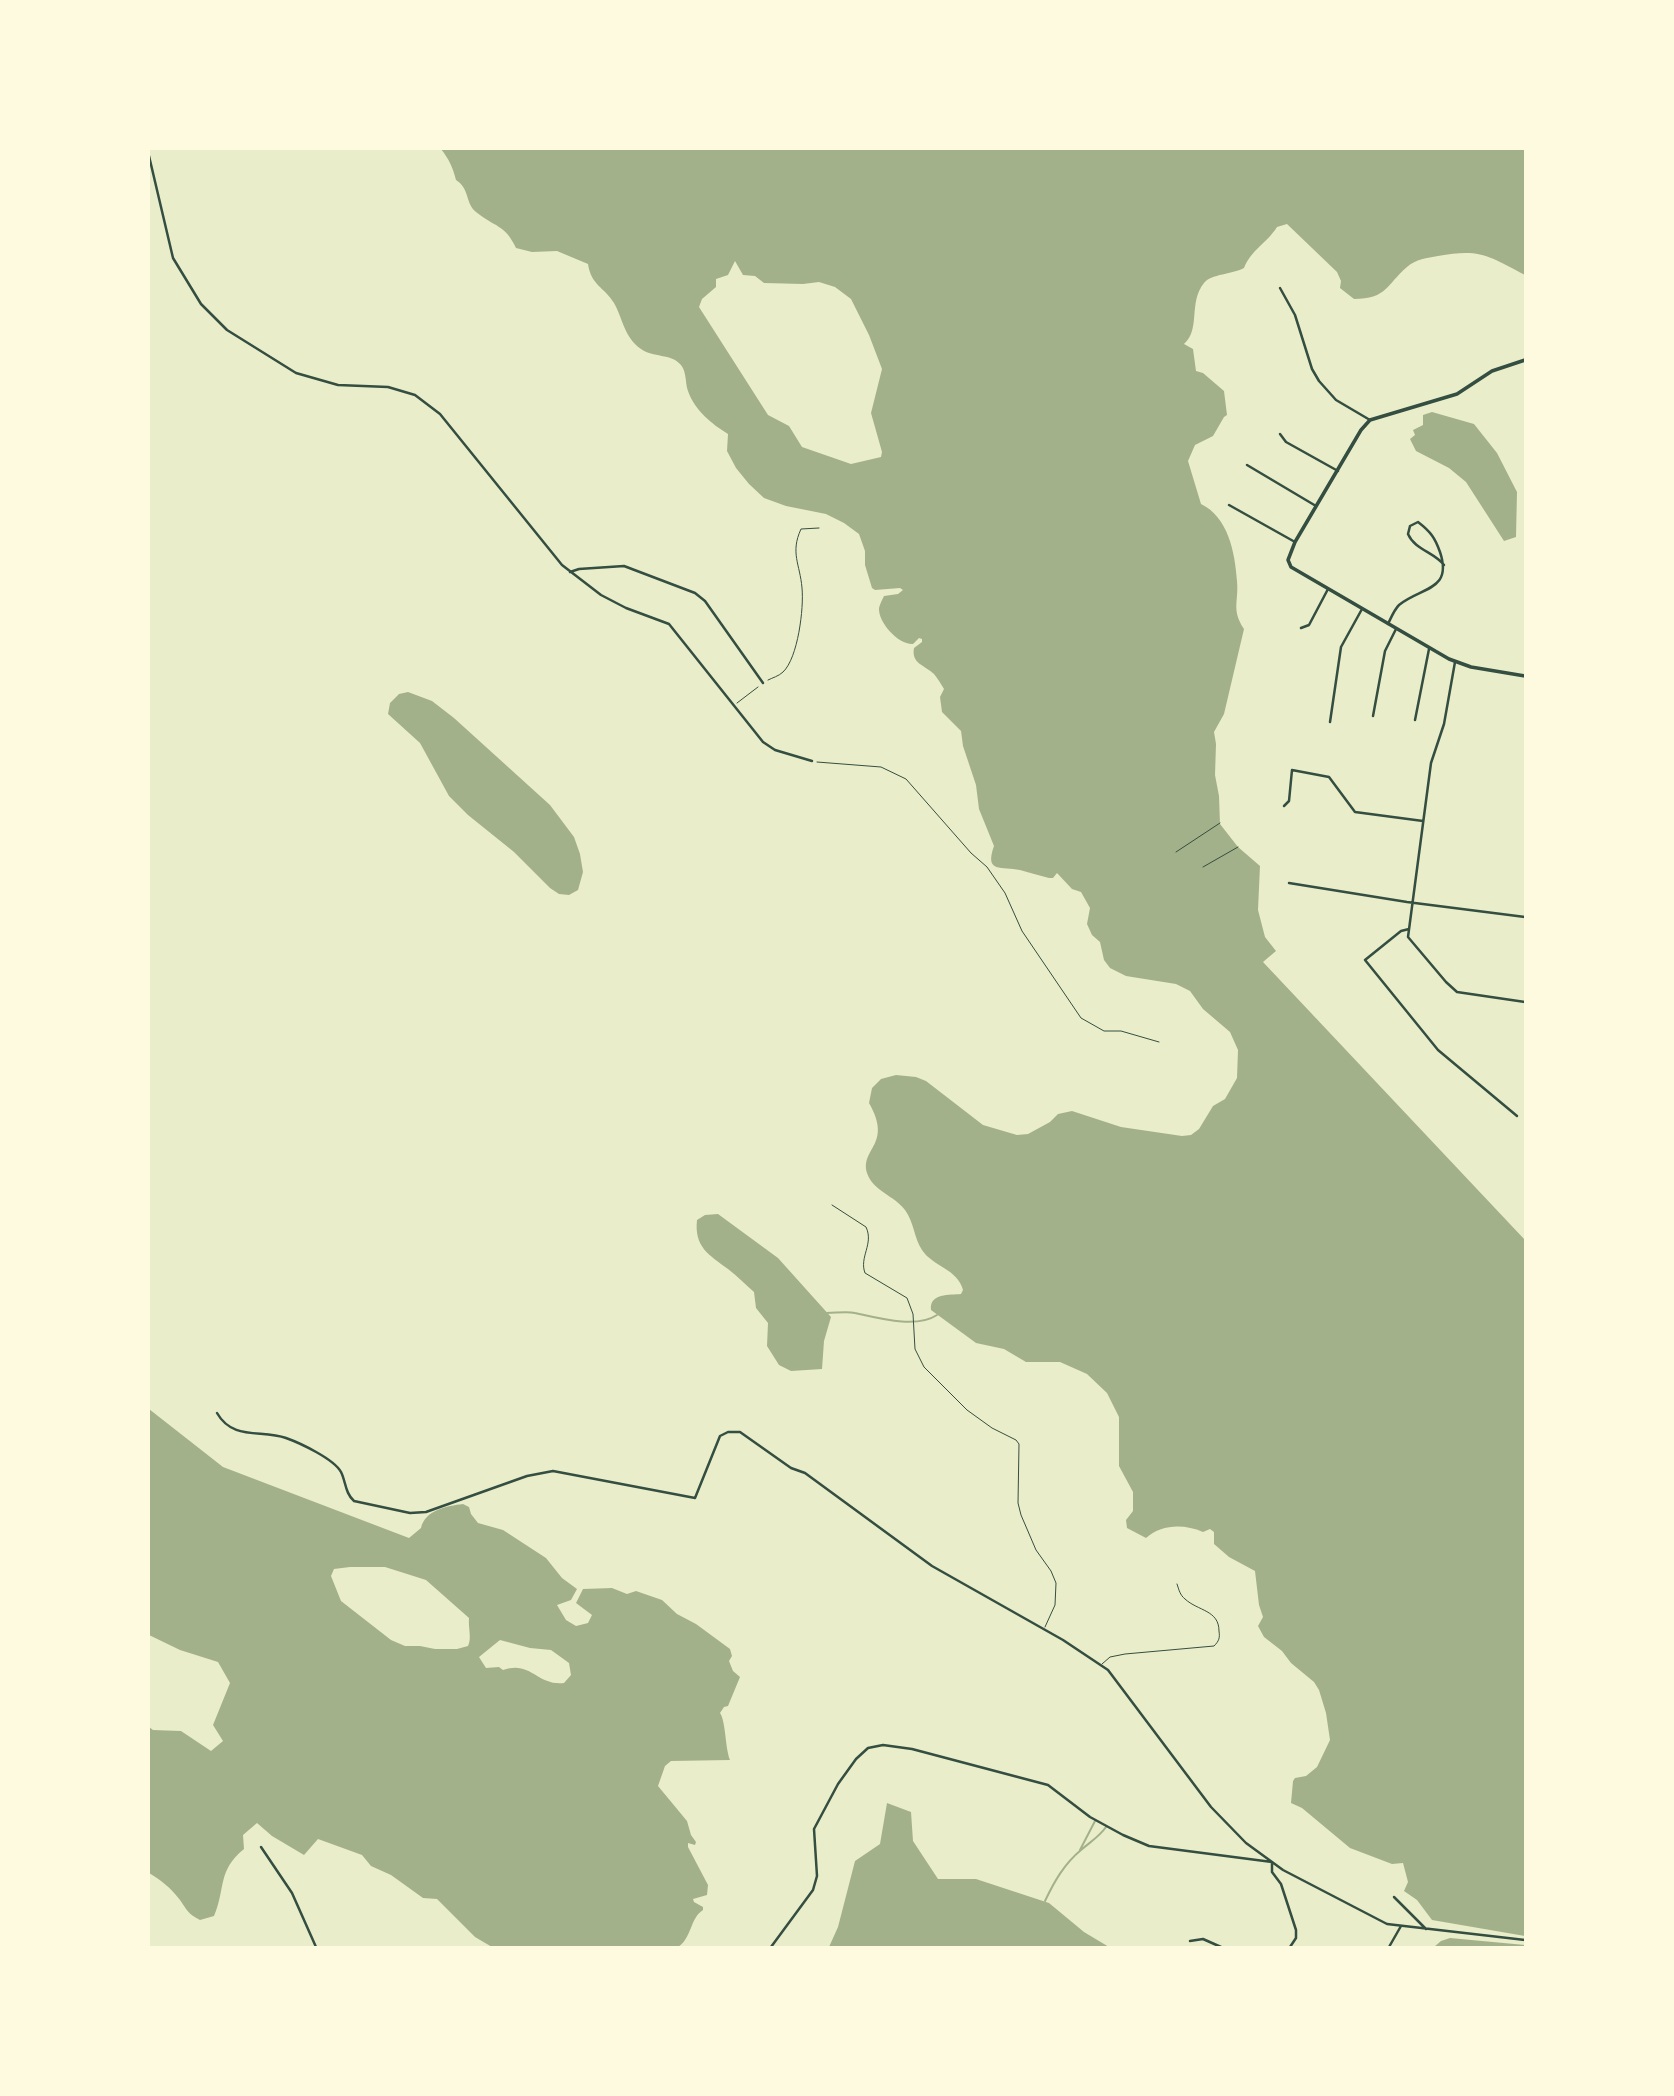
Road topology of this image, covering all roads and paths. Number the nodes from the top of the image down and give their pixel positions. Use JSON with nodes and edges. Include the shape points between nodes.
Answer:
{"nodes":[{"id":1,"x":149,"y":156,"type":"edge"},
{"id":2,"x":1280,"y":288,"type":"dead end"},
{"id":3,"x":1525,"y":360,"type":"edge"},
{"id":4,"x":1370,"y":421,"type":"junction"},
{"id":5,"x":1280,"y":434,"type":"dead end"},
{"id":6,"x":1247,"y":465,"type":"dead end"},
{"id":7,"x":1338,"y":471,"type":"junction"},
{"id":8,"x":1229,"y":505,"type":"dead end"},
{"id":9,"x":1317,"y":507,"type":"junction"},
{"id":10,"x":818,"y":528,"type":"dead end"},
{"id":11,"x":1295,"y":542,"type":"junction"},
{"id":12,"x":1444,"y":565,"type":"junction"},
{"id":13,"x":570,"y":572,"type":"junction"},
{"id":14,"x":1328,"y":589,"type":"junction"},
{"id":15,"x":1362,"y":609,"type":"junction"},
{"id":16,"x":1388,"y":624,"type":"junction"},
{"id":17,"x":1301,"y":628,"type":"dead end"},
{"id":18,"x":1396,"y":629,"type":"junction"},
{"id":19,"x":1429,"y":649,"type":"junction"},
{"id":20,"x":1455,"y":662,"type":"junction"},
{"id":21,"x":1525,"y":676,"type":"edge"},
{"id":22,"x":763,"y":683,"type":"junction"},
{"id":23,"x":733,"y":706,"type":"junction"},
{"id":24,"x":1373,"y":716,"type":"dead end"},
{"id":25,"x":1415,"y":720,"type":"dead end"},
{"id":26,"x":1330,"y":722,"type":"dead end"},
{"id":27,"x":812,"y":761,"type":"joint"},
{"id":28,"x":1284,"y":806,"type":"dead end"},
{"id":29,"x":1423,"y":821,"type":"junction"},
{"id":30,"x":1220,"y":823,"type":"dead end"},
{"id":31,"x":1238,"y":847,"type":"dead end"},
{"id":32,"x":1176,"y":852,"type":"dead end"},
{"id":33,"x":1203,"y":867,"type":"dead end"},
{"id":34,"x":1289,"y":883,"type":"dead end"},
{"id":35,"x":1413,"y":903,"type":"junction"},
{"id":36,"x":1525,"y":917,"type":"edge"},
{"id":37,"x":1409,"y":929,"type":"junction"},
{"id":38,"x":1525,"y":1002,"type":"edge"},
{"id":39,"x":1159,"y":1042,"type":"dead end"},
{"id":40,"x":1517,"y":1116,"type":"dead end"},
{"id":41,"x":832,"y":1205,"type":"dead end"},
{"id":42,"x":218,"y":1413,"type":"dead end"},
{"id":43,"x":1177,"y":1584,"type":"dead end"},
{"id":44,"x":1044,"y":1629,"type":"junction"},
{"id":45,"x":1101,"y":1665,"type":"junction"},
{"id":46,"x":261,"y":1847,"type":"dead end"},
{"id":47,"x":1272,"y":1862,"type":"junction"},
{"id":48,"x":1394,"y":1898,"type":"dead end"},
{"id":49,"x":1401,"y":1926,"type":"junction"},
{"id":50,"x":1426,"y":1929,"type":"junction"},
{"id":51,"x":1525,"y":1940,"type":"edge"},
{"id":52,"x":1190,"y":1941,"type":"dead end"},
{"id":53,"x":316,"y":1947,"type":"edge"},
{"id":54,"x":771,"y":1947,"type":"edge"},
{"id":55,"x":1221,"y":1947,"type":"edge"},
{"id":56,"x":1290,"y":1947,"type":"edge"},
{"id":57,"x":1389,"y":1947,"type":"edge"}],
"edges":[{"from":1,"to":13,"type":"street","via":[[173,258],[201,304],[227,330],[296,373],[338,385],[387,387],[415,394],[440,414]]},
{"from":2,"to":4,"type":"street","via":[[1319,381],[1336,400]]},
{"from":3,"to":4,"type":"street","via":[[1492,370],[1457,394]]},
{"from":4,"to":7,"type":"street"},
{"from":5,"to":7,"type":"street","via":[[1286,442]]},
{"from":6,"to":9,"type":"street"},
{"from":7,"to":9,"type":"street"},
{"from":8,"to":11,"type":"street"},
{"from":9,"to":11,"type":"street"},
{"from":10,"to":22,"type":"path","via":[[802,529],[797,539],[802,608],[792,658],[782,673]]},
{"from":11,"to":14,"type":"street","via":[[1289,565]]},
{"from":12,"to":12,"type":"street","via":[[1433,533],[1418,522],[1410,526],[1412,543]]},
{"from":12,"to":16,"type":"street","via":[[1435,586],[1398,606]]},
{"from":13,"to":22,"type":"street","via":[[624,566],[695,593]]},
{"from":13,"to":23,"type":"street","via":[[601,595],[669,624]]},
{"from":14,"to":15,"type":"street"},
{"from":14,"to":17,"type":"street","via":[[1309,625]]},
{"from":15,"to":16,"type":"street"},
{"from":15,"to":26,"type":"street","via":[[1341,647]]},
{"from":16,"to":18,"type":"street"},
{"from":18,"to":19,"type":"street"},
{"from":18,"to":24,"type":"street","via":[[1385,651]]},
{"from":19,"to":20,"type":"street"},
{"from":19,"to":25,"type":"street"},
{"from":20,"to":21,"type":"street"},
{"from":20,"to":29,"type":"street"},
{"from":22,"to":23,"type":"path"},
{"from":23,"to":27,"type":"street","via":[[769,746]]},
{"from":27,"to":39,"type":"path","via":[[881,768],[906,779],[987,867],[1022,931],[1081,1018],[1104,1031]]},
{"from":28,"to":29,"type":"street","via":[[1289,801],[1292,770],[1329,777],[1356,812]]},
{"from":29,"to":35,"type":"street"},
{"from":30,"to":32,"type":"path"},
{"from":31,"to":33,"type":"path"},
{"from":34,"to":35,"type":"street"},
{"from":35,"to":36,"type":"street"},
{"from":35,"to":37,"type":"street"},
{"from":37,"to":38,"type":"street","via":[[1408,937],[1457,992]]},
{"from":37,"to":40,"type":"street","via":[[1366,960],[1438,1050]]},
{"from":41,"to":44,"type":"lane","via":[[866,1227],[870,1243],[863,1263],[865,1273],[908,1300],[920,1363],[967,1410],[1019,1444],[1021,1515],[1056,1583],[1055,1605]]},
{"from":42,"to":44,"type":"street","via":[[238,1431],[288,1438],[329,1461],[354,1501],[415,1513],[553,1471],[695,1498],[720,1436],[740,1432],[805,1473],[932,1566]]},
{"from":43,"to":45,"type":"lane","via":[[1184,1598],[1217,1619],[1217,1643],[1125,1654],[1110,1657]]},
{"from":44,"to":45,"type":"street"},
{"from":45,"to":47,"type":"street","via":[[1211,1807]]},
{"from":46,"to":53,"type":"street","via":[[292,1894]]},
{"from":47,"to":49,"type":"street","via":[[1387,1924]]},
{"from":47,"to":54,"type":"street","via":[[1149,1846],[1090,1817],[1048,1786],[883,1745],[868,1748],[838,1784],[814,1829],[817,1876],[813,1889]]},
{"from":47,"to":56,"type":"street","via":[[1296,1930]]},
{"from":48,"to":50,"type":"street"},
{"from":49,"to":50,"type":"street"},
{"from":49,"to":57,"type":"street"},
{"from":50,"to":51,"type":"street"},
{"from":52,"to":55,"type":"street","via":[[1203,1939]]}]}
